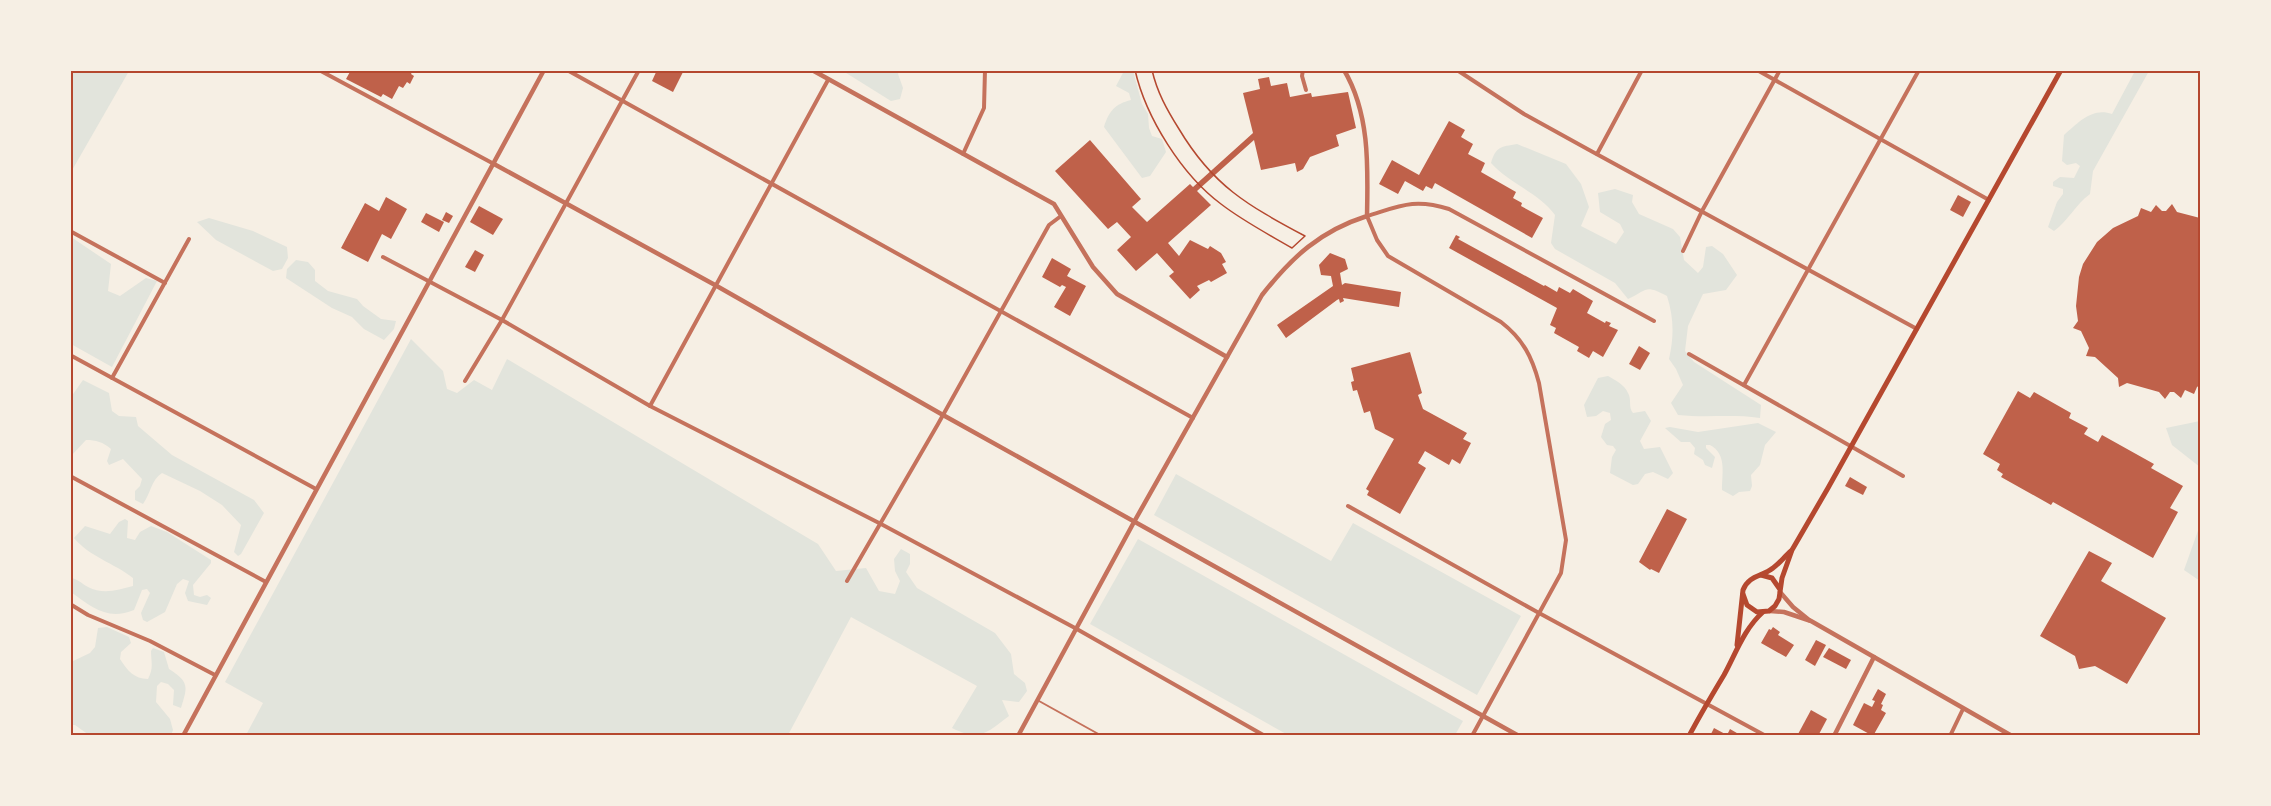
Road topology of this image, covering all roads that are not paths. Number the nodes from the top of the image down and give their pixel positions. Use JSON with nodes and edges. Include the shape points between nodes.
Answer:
{"nodes":[{"id":1,"x":319,"y":70,"type":"edge"},
{"id":2,"x":544,"y":70,"type":"edge"},
{"id":3,"x":567,"y":70,"type":"edge"},
{"id":4,"x":639,"y":70,"type":"edge"},
{"id":5,"x":812,"y":70,"type":"edge"},
{"id":6,"x":985,"y":70,"type":"edge"},
{"id":7,"x":1303,"y":70,"type":"edge"},
{"id":8,"x":1344,"y":70,"type":"edge"},
{"id":9,"x":1457,"y":70,"type":"edge"},
{"id":10,"x":1642,"y":70,"type":"edge"},
{"id":11,"x":1757,"y":70,"type":"edge"},
{"id":12,"x":1780,"y":70,"type":"edge"},
{"id":13,"x":1919,"y":70,"type":"edge"},
{"id":14,"x":2061,"y":70,"type":"edge"},
{"id":15,"x":828,"y":80,"type":"junction"},
{"id":16,"x":1774,"y":80,"type":"junction"},
{"id":17,"x":1306,"y":90,"type":"dead end"},
{"id":18,"x":622,"y":100,"type":"junction"},
{"id":19,"x":1880,"y":140,"type":"junction"},
{"id":20,"x":963,"y":154,"type":"junction"},
{"id":21,"x":1597,"y":154,"type":"junction"},
{"id":22,"x":494,"y":164,"type":"junction"},
{"id":23,"x":773,"y":183,"type":"junction"},
{"id":24,"x":1990,"y":200,"type":"junction"},
{"id":25,"x":565,"y":205,"type":"junction"},
{"id":26,"x":1702,"y":211,"type":"junction"},
{"id":27,"x":1062,"y":216,"type":"junction"},
{"id":28,"x":1367,"y":216,"type":"junction"},
{"id":29,"x":70,"y":231,"type":"edge"},
{"id":30,"x":189,"y":239,"type":"dead end"},
{"id":31,"x":1683,"y":251,"type":"dead end"},
{"id":32,"x":383,"y":257,"type":"dead end"},
{"id":33,"x":1809,"y":269,"type":"junction"},
{"id":34,"x":165,"y":282,"type":"junction"},
{"id":35,"x":429,"y":282,"type":"junction"},
{"id":36,"x":715,"y":285,"type":"junction"},
{"id":37,"x":1001,"y":313,"type":"junction"},
{"id":38,"x":502,"y":320,"type":"junction"},
{"id":39,"x":1654,"y":321,"type":"dead end"},
{"id":40,"x":1917,"y":329,"type":"junction"},
{"id":41,"x":1689,"y":354,"type":"dead end"},
{"id":42,"x":70,"y":355,"type":"edge"},
{"id":43,"x":1227,"y":357,"type":"junction"},
{"id":44,"x":112,"y":378,"type":"junction"},
{"id":45,"x":465,"y":381,"type":"dead end"},
{"id":46,"x":1744,"y":385,"type":"junction"},
{"id":47,"x":650,"y":406,"type":"junction"},
{"id":48,"x":943,"y":415,"type":"junction"},
{"id":49,"x":1193,"y":418,"type":"junction"},
{"id":50,"x":1851,"y":446,"type":"junction"},
{"id":51,"x":70,"y":476,"type":"edge"},
{"id":52,"x":1903,"y":476,"type":"dead end"},
{"id":53,"x":316,"y":489,"type":"junction"},
{"id":54,"x":1348,"y":506,"type":"dead end"},
{"id":55,"x":1134,"y":522,"type":"junction"},
{"id":56,"x":880,"y":524,"type":"junction"},
{"id":57,"x":1792,"y":550,"type":"junction"},
{"id":58,"x":1756,"y":576,"type":"junction"},
{"id":59,"x":847,"y":581,"type":"dead end"},
{"id":60,"x":266,"y":582,"type":"junction"},
{"id":61,"x":1780,"y":591,"type":"junction"},
{"id":62,"x":1743,"y":594,"type":"junction"},
{"id":63,"x":70,"y":604,"type":"edge"},
{"id":64,"x":1766,"y":611,"type":"junction"},
{"id":65,"x":1539,"y":613,"type":"junction"},
{"id":66,"x":1811,"y":621,"type":"junction"},
{"id":67,"x":1075,"y":628,"type":"junction"},
{"id":68,"x":1736,"y":647,"type":"junction"},
{"id":69,"x":1874,"y":657,"type":"junction"},
{"id":70,"x":215,"y":675,"type":"junction"},
{"id":71,"x":1036,"y":700,"type":"junction"},
{"id":72,"x":1707,"y":703,"type":"junction"},
{"id":73,"x":1963,"y":709,"type":"junction"},
{"id":74,"x":1483,"y":716,"type":"junction"},
{"id":75,"x":183,"y":735,"type":"edge"},
{"id":76,"x":1017,"y":735,"type":"edge"},
{"id":77,"x":1102,"y":735,"type":"edge"},
{"id":78,"x":1264,"y":735,"type":"edge"},
{"id":79,"x":1472,"y":735,"type":"edge"},
{"id":80,"x":1519,"y":735,"type":"edge"},
{"id":81,"x":1689,"y":735,"type":"edge"},
{"id":82,"x":1766,"y":735,"type":"edge"},
{"id":83,"x":1834,"y":735,"type":"edge"},
{"id":84,"x":1950,"y":735,"type":"edge"},
{"id":85,"x":2012,"y":735,"type":"edge"}],
"edges":[{"from":1,"to":22,"type":"street"},
{"from":2,"to":22,"type":"street"},
{"from":3,"to":18,"type":"street"},
{"from":4,"to":18,"type":"street"},
{"from":5,"to":15,"type":"street"},
{"from":6,"to":20,"type":"street","via":[[984,108]]},
{"from":7,"to":17,"type":"street"},
{"from":8,"to":28,"type":"street","via":[[1356,94],[1366,134]]},
{"from":9,"to":21,"type":"street","via":[[1524,114]]},
{"from":10,"to":21,"type":"street"},
{"from":11,"to":16,"type":"street"},
{"from":12,"to":16,"type":"street"},
{"from":13,"to":19,"type":"street"},
{"from":14,"to":24,"type":"main road"},
{"from":15,"to":20,"type":"street"},
{"from":15,"to":23,"type":"street"},
{"from":16,"to":19,"type":"street"},
{"from":16,"to":26,"type":"street"},
{"from":18,"to":23,"type":"street"},
{"from":18,"to":25,"type":"street"},
{"from":19,"to":24,"type":"street"},
{"from":19,"to":33,"type":"street"},
{"from":20,"to":27,"type":"street","via":[[1054,204]]},
{"from":21,"to":26,"type":"street"},
{"from":22,"to":25,"type":"street"},
{"from":22,"to":35,"type":"street"},
{"from":23,"to":36,"type":"street"},
{"from":23,"to":37,"type":"street"},
{"from":24,"to":40,"type":"main road"},
{"from":25,"to":36,"type":"street"},
{"from":25,"to":38,"type":"street"},
{"from":26,"to":31,"type":"street"},
{"from":26,"to":33,"type":"street"},
{"from":27,"to":37,"type":"street","via":[[1049,225]]},
{"from":27,"to":43,"type":"street","via":[[1093,267],[1117,294]]},
{"from":28,"to":39,"type":"street","via":[[1407,203],[1428,202],[1449,208]]},
{"from":28,"to":43,"type":"street","via":[[1308,245],[1279,274],[1262,295]]},
{"from":28,"to":65,"type":"street","via":[[1388,256],[1501,322],[1516,333],[1533,362],[1566,540],[1561,573]]},
{"from":29,"to":34,"type":"street"},
{"from":30,"to":34,"type":"street"},
{"from":32,"to":35,"type":"street"},
{"from":33,"to":40,"type":"street"},
{"from":33,"to":46,"type":"street"},
{"from":34,"to":44,"type":"street"},
{"from":35,"to":38,"type":"street"},
{"from":35,"to":53,"type":"street"},
{"from":36,"to":47,"type":"street"},
{"from":36,"to":48,"type":"street"},
{"from":37,"to":48,"type":"street"},
{"from":37,"to":49,"type":"street"},
{"from":38,"to":45,"type":"street"},
{"from":38,"to":47,"type":"street"},
{"from":40,"to":50,"type":"main road"},
{"from":41,"to":46,"type":"street"},
{"from":42,"to":44,"type":"street"},
{"from":43,"to":49,"type":"street"},
{"from":44,"to":53,"type":"street"},
{"from":46,"to":50,"type":"street"},
{"from":47,"to":56,"type":"street"},
{"from":48,"to":55,"type":"street"},
{"from":48,"to":56,"type":"street"},
{"from":49,"to":55,"type":"street"},
{"from":50,"to":52,"type":"street"},
{"from":50,"to":57,"type":"main road"},
{"from":51,"to":60,"type":"street"},
{"from":53,"to":60,"type":"street"},
{"from":54,"to":65,"type":"street"},
{"from":55,"to":67,"type":"street"},
{"from":55,"to":74,"type":"street"},
{"from":56,"to":59,"type":"street"},
{"from":56,"to":67,"type":"street"},
{"from":57,"to":58,"type":"main road","via":[[1770,570]]},
{"from":57,"to":61,"type":"main road"},
{"from":58,"to":61,"type":"main road","via":[[1772,578]]},
{"from":58,"to":62,"type":"main road","via":[[1746,582]]},
{"from":60,"to":70,"type":"street"},
{"from":61,"to":64,"type":"main road","via":[[1778,603]]},
{"from":61,"to":66,"type":"street","via":[[1792,607]]},
{"from":62,"to":64,"type":"main road","via":[[1750,608]]},
{"from":62,"to":68,"type":"main road"},
{"from":63,"to":70,"type":"street"},
{"from":64,"to":66,"type":"street"},
{"from":64,"to":68,"type":"main road"},
{"from":65,"to":72,"type":"street"},
{"from":65,"to":74,"type":"street"},
{"from":66,"to":69,"type":"street"},
{"from":67,"to":71,"type":"street"},
{"from":67,"to":78,"type":"street"},
{"from":68,"to":72,"type":"main road"},
{"from":69,"to":73,"type":"street"},
{"from":69,"to":83,"type":"street"},
{"from":70,"to":75,"type":"street"},
{"from":71,"to":76,"type":"street"},
{"from":71,"to":77,"type":"lane"},
{"from":72,"to":81,"type":"main road"},
{"from":72,"to":82,"type":"street"},
{"from":73,"to":84,"type":"street"},
{"from":73,"to":85,"type":"street"},
{"from":74,"to":79,"type":"street"},
{"from":74,"to":80,"type":"street"}]}
